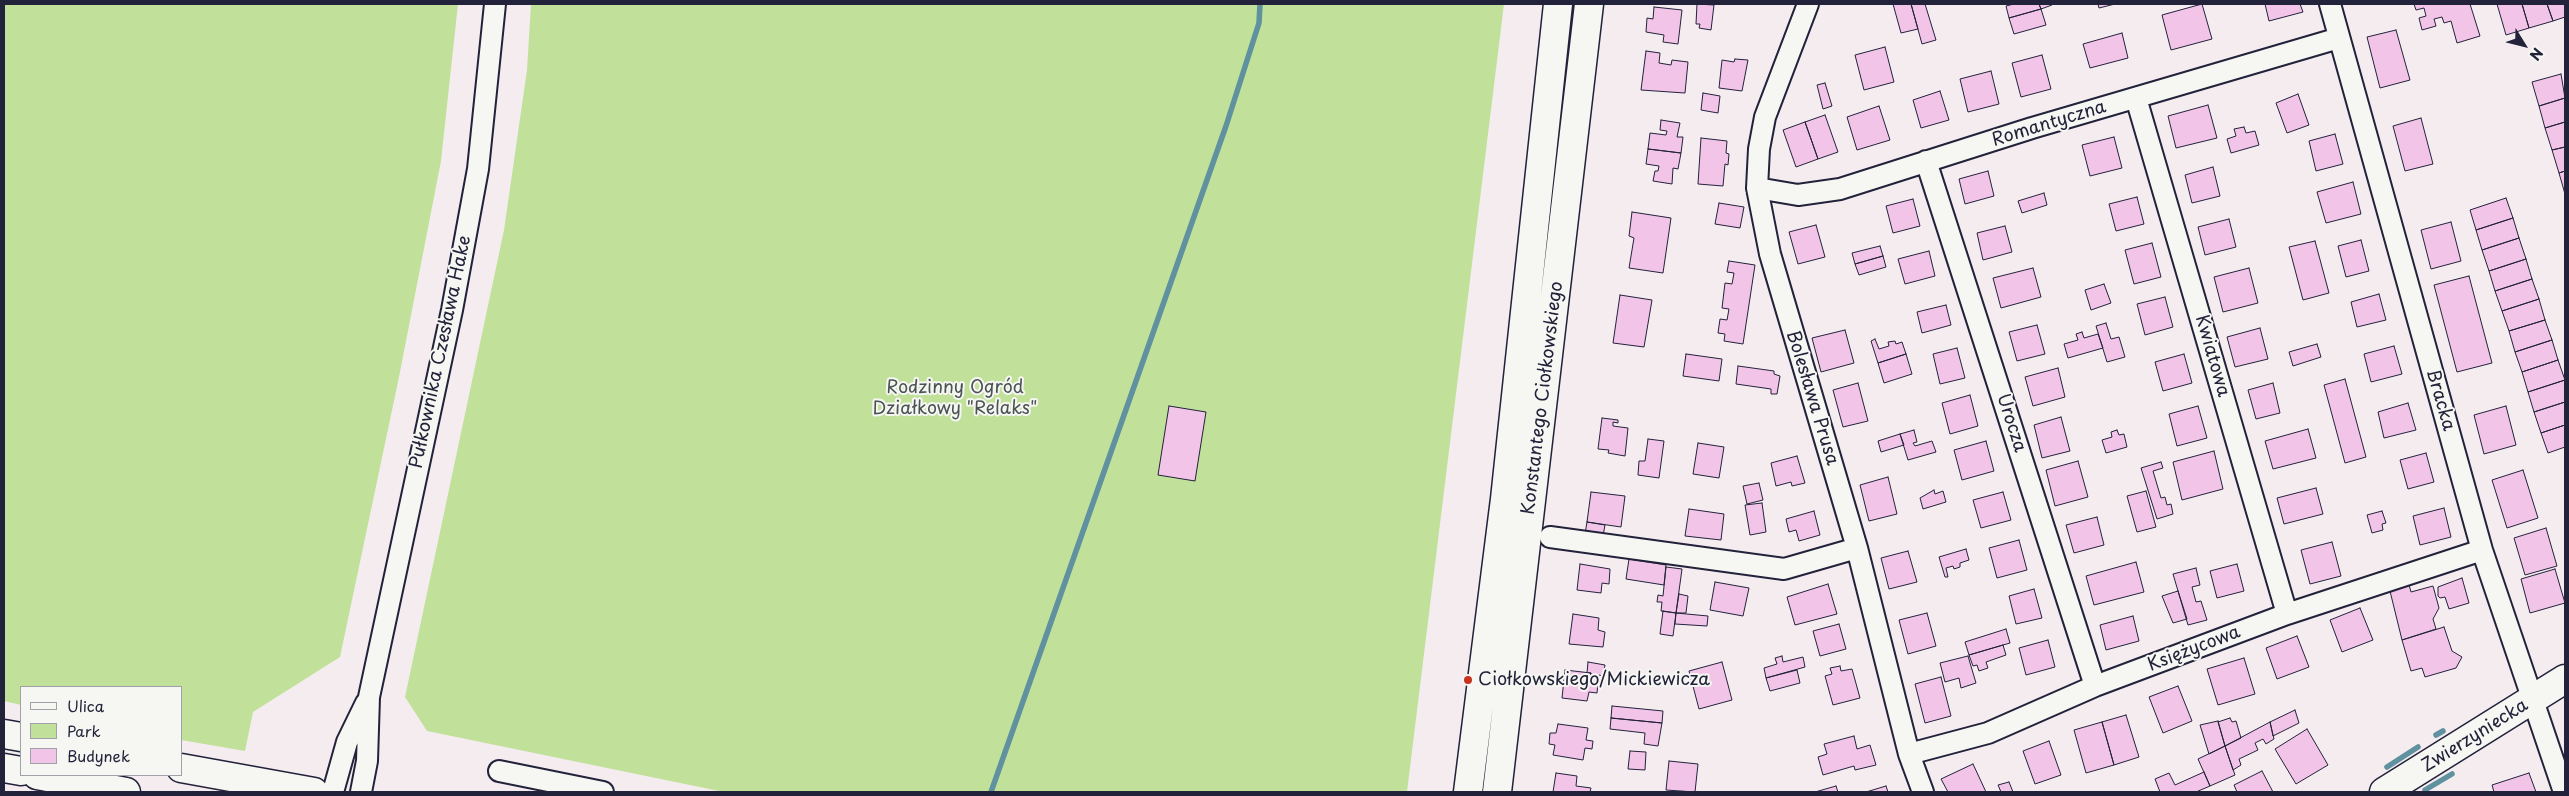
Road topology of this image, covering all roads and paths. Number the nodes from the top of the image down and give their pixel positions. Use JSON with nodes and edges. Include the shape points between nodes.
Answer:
{"nodes":[{"id":1,"x":495,"y":4,"type":"edge"},
{"id":2,"x":1558,"y":4,"type":"edge"},
{"id":3,"x":1589,"y":4,"type":"edge"},
{"id":4,"x":1808,"y":4,"type":"edge"},
{"id":5,"x":2330,"y":4,"type":"edge"},
{"id":6,"x":2339,"y":38,"type":"junction"},
{"id":7,"x":2136,"y":98,"type":"junction"},
{"id":8,"x":1926,"y":161,"type":"junction"},
{"id":9,"x":1757,"y":188,"type":"junction"},
{"id":10,"x":1550,"y":536,"type":"dead end"},
{"id":11,"x":1857,"y":548,"type":"junction"},
{"id":12,"x":2482,"y":550,"type":"junction"},
{"id":13,"x":2287,"y":614,"type":"junction"},
{"id":14,"x":2565,"y":679,"type":"edge"},
{"id":15,"x":2096,"y":686,"type":"junction"},
{"id":16,"x":369,"y":696,"type":"junction"},
{"id":17,"x":2532,"y":700,"type":"junction"},
{"id":18,"x":4,"y":734,"type":"edge"},
{"id":19,"x":20,"y":738,"type":"edge"},
{"id":20,"x":1908,"y":754,"type":"junction"},
{"id":21,"x":4,"y":768,"type":"edge"},
{"id":22,"x":182,"y":768,"type":"edge"},
{"id":23,"x":499,"y":771,"type":"dead end"},
{"id":24,"x":20,"y":772,"type":"edge"},
{"id":25,"x":42,"y":776,"type":"edge"},
{"id":26,"x":126,"y":792,"type":"edge"},
{"id":27,"x":314,"y":792,"type":"edge"},
{"id":28,"x":333,"y":792,"type":"edge"},
{"id":29,"x":361,"y":792,"type":"edge"},
{"id":30,"x":603,"y":792,"type":"edge"},
{"id":31,"x":1468,"y":792,"type":"edge"},
{"id":32,"x":1496,"y":792,"type":"edge"},
{"id":33,"x":1923,"y":792,"type":"edge"},
{"id":34,"x":2384,"y":792,"type":"edge"},
{"id":35,"x":2564,"y":792,"type":"edge"}],
"edges":[{"from":1,"to":16,"type":"street","name":"Pułkownika Czesława Hake","via":[[478,169],[452,310]]},
{"from":2,"to":31,"type":"main road","name":"Konstantego Ciołkowskiego","via":[[1504,499]]},
{"from":3,"to":32,"type":"main road","name":"Konstantego Ciołkowskiego"},
{"from":4,"to":9,"type":"street","name":"Bolesława Prusa","via":[[1765,117]]},
{"from":5,"to":6,"type":"street","name":"Bracka"},
{"from":6,"to":7,"type":"street","name":"Romantyczna"},
{"from":6,"to":12,"type":"street","name":"Bracka"},
{"from":7,"to":8,"type":"street","name":"Romantyczna"},
{"from":7,"to":13,"type":"street","name":"Kwiatowa"},
{"from":8,"to":9,"type":"street","name":"Romantyczna","via":[[1840,189],[1798,195]]},
{"from":8,"to":15,"type":"street","name":"Urocza"},
{"from":9,"to":11,"type":"street","name":"Bolesława Prusa","via":[[1770,254]]},
{"from":10,"to":11,"type":"street","via":[[1784,570]]},
{"from":11,"to":20,"type":"street","name":"Bolesława Prusa"},
{"from":12,"to":13,"type":"street","name":"Księżycowa"},
{"from":12,"to":17,"type":"street","name":"Bracka"},
{"from":13,"to":15,"type":"street","name":"Księżycowa"},
{"from":14,"to":17,"type":"main road","name":"Zwierzyniecka"},
{"from":15,"to":20,"type":"street","name":"Księżycowa","via":[[1988,733]]},
{"from":16,"to":28,"type":"street","name":"Pułkownika Czesława Hake","via":[[347,742]]},
{"from":16,"to":29,"type":"street","name":"Pułkownika Czesława Hake","via":[[367,761]]},
{"from":17,"to":34,"type":"main road","name":"Zwierzyniecka"},
{"from":17,"to":35,"type":"street","name":"Bracka"},
{"from":18,"to":19,"type":"main road"},
{"from":20,"to":33,"type":"street","name":"Bolesława Prusa"},
{"from":21,"to":24,"type":"main road"},
{"from":22,"to":27,"type":"main road"},
{"from":23,"to":30,"type":"street"},
{"from":25,"to":26,"type":"main road"}]}
